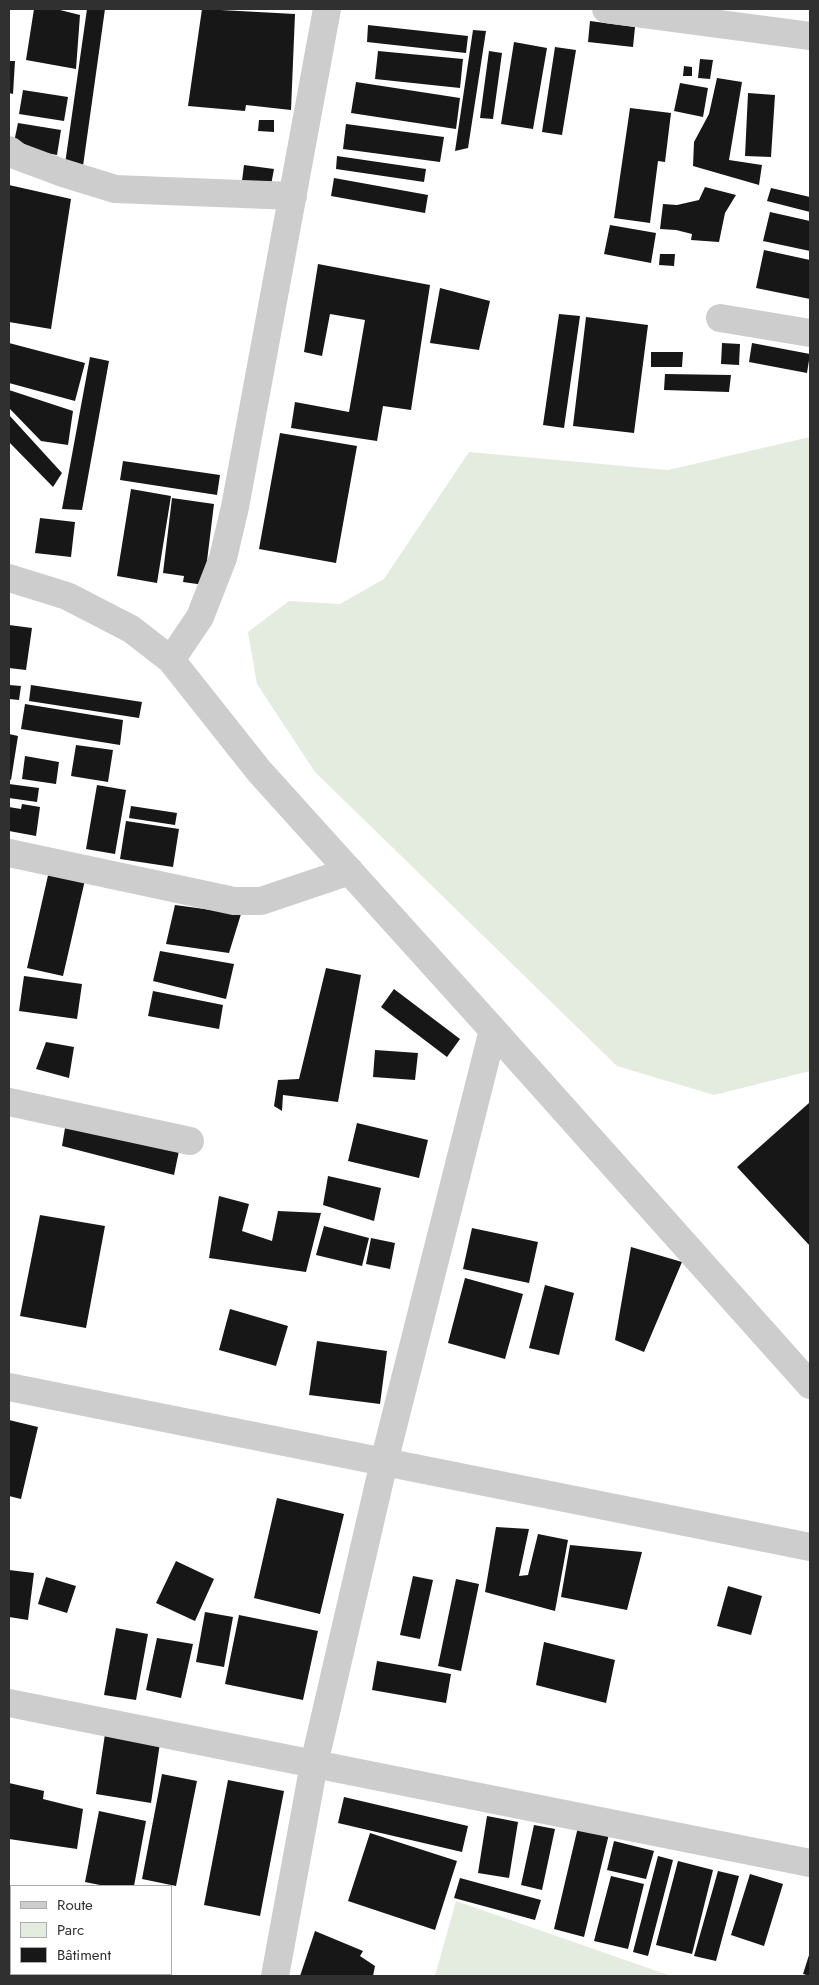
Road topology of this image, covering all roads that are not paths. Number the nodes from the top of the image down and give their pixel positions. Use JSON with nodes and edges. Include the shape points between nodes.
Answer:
{"nodes":[{"id":1,"x":327,"y":9,"type":"edge"},
{"id":2,"x":606,"y":9,"type":"edge"},
{"id":3,"x":810,"y":36,"type":"edge"},
{"id":4,"x":9,"y":150,"type":"edge"},
{"id":5,"x":292,"y":196,"type":"junction"},
{"id":6,"x":720,"y":318,"type":"dead end"},
{"id":7,"x":810,"y":332,"type":"edge"},
{"id":8,"x":9,"y":578,"type":"edge"},
{"id":9,"x":171,"y":660,"type":"junction"},
{"id":10,"x":9,"y":853,"type":"edge"},
{"id":11,"x":350,"y":871,"type":"junction"},
{"id":12,"x":493,"y":1030,"type":"junction"},
{"id":13,"x":9,"y":1102,"type":"edge"},
{"id":14,"x":190,"y":1141,"type":"dead end"},
{"id":15,"x":810,"y":1386,"type":"edge"},
{"id":16,"x":9,"y":1387,"type":"edge"},
{"id":17,"x":384,"y":1462,"type":"junction"},
{"id":18,"x":810,"y":1547,"type":"edge"},
{"id":19,"x":9,"y":1703,"type":"edge"},
{"id":20,"x":314,"y":1764,"type":"junction"},
{"id":21,"x":810,"y":1863,"type":"edge"},
{"id":22,"x":275,"y":1976,"type":"edge"}],
"edges":[{"from":1,"to":5,"type":"street"},
{"from":2,"to":3,"type":"street"},
{"from":4,"to":5,"type":"street","via":[[60,172],[115,189]]},
{"from":5,"to":9,"type":"street","via":[[223,558],[200,616]]},
{"from":6,"to":7,"type":"street"},
{"from":8,"to":9,"type":"street","via":[[67,596],[131,629]]},
{"from":9,"to":11,"type":"street","via":[[259,772]]},
{"from":10,"to":11,"type":"street","via":[[234,901],[261,901]]},
{"from":11,"to":12,"type":"street"},
{"from":12,"to":15,"type":"street"},
{"from":12,"to":17,"type":"street"},
{"from":13,"to":14,"type":"street"},
{"from":16,"to":17,"type":"street"},
{"from":17,"to":18,"type":"street"},
{"from":17,"to":20,"type":"street"},
{"from":19,"to":20,"type":"street"},
{"from":20,"to":21,"type":"street"},
{"from":20,"to":22,"type":"street"}]}
